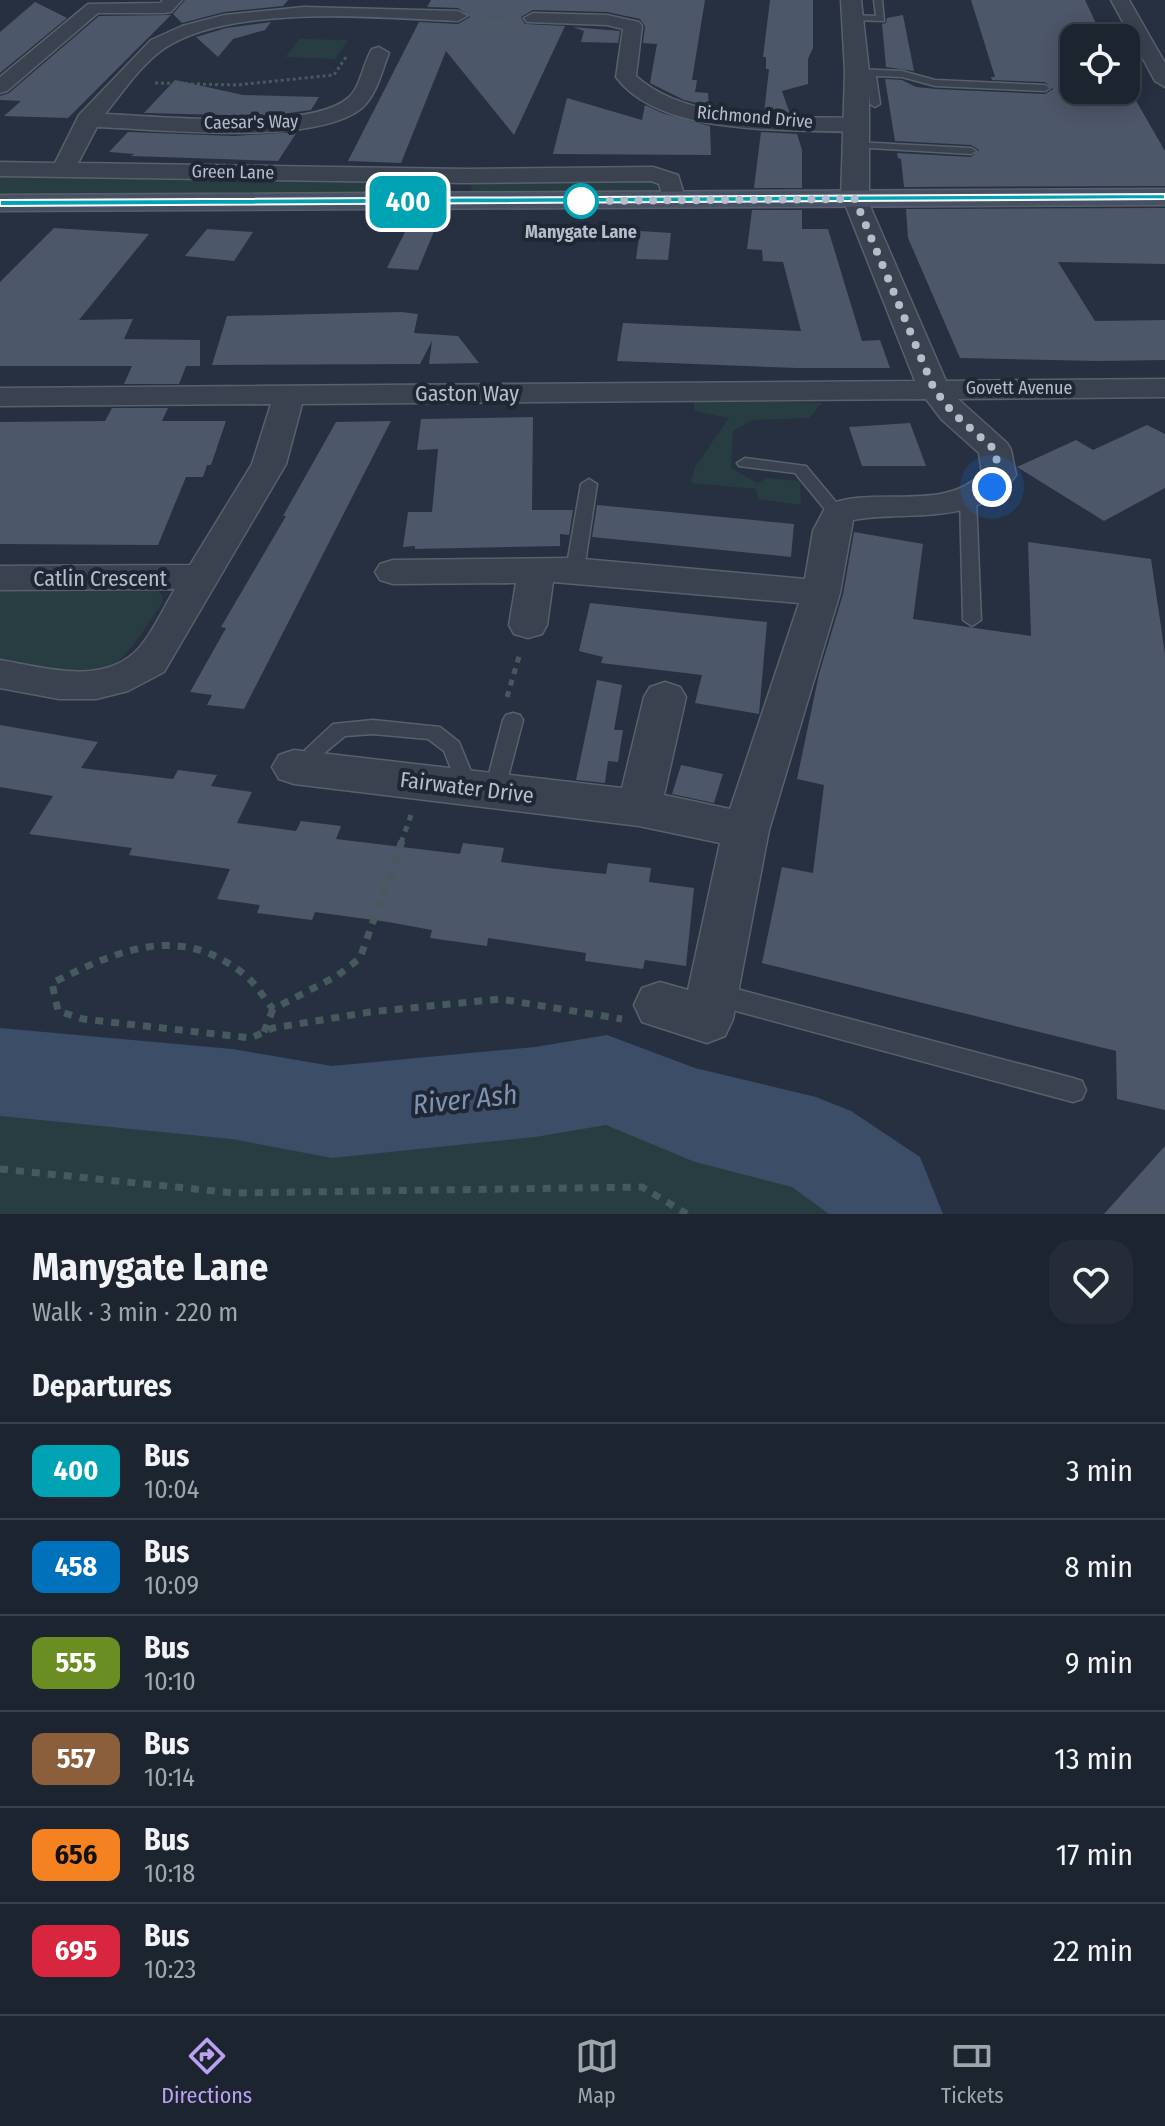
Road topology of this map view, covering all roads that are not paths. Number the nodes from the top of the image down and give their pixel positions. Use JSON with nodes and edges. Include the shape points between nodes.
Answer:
{"nodes":[{"id":1,"x":878,"y":0,"type":"edge"},
{"id":2,"x":1120,"y":0,"type":"edge"},
{"id":3,"x":87,"y":4,"type":"edge"},
{"id":4,"x":169,"y":4,"type":"edge"},
{"id":5,"x":853,"y":9,"type":"edge"},
{"id":6,"x":458,"y":16,"type":"road end"},
{"id":7,"x":649,"y":16,"type":"dead end"},
{"id":8,"x":533,"y":18,"type":"road end"},
{"id":9,"x":628,"y":23,"type":"junction"},
{"id":10,"x":209,"y":24,"type":"junction"},
{"id":11,"x":379,"y":53,"type":"dead end"},
{"id":12,"x":864,"y":72,"type":"junction"},
{"id":13,"x":1165,"y":81,"type":"edge"},
{"id":14,"x":0,"y":86,"type":"edge"},
{"id":15,"x":1045,"y":88,"type":"dead end"},
{"id":16,"x":875,"y":104,"type":"dead end"},
{"id":17,"x":87,"y":120,"type":"junction"},
{"id":18,"x":856,"y":135,"type":"junction"},
{"id":19,"x":971,"y":151,"type":"dead end"},
{"id":20,"x":0,"y":169,"type":"edge"},
{"id":21,"x":64,"y":169,"type":"junction"},
{"id":22,"x":465,"y":189,"type":"junction"},
{"id":23,"x":1165,"y":197,"type":"edge"},
{"id":24,"x":855,"y":199,"type":"junction"},
{"id":25,"x":0,"y":203,"type":"edge"},
{"id":26,"x":1165,"y":388,"type":"edge"},
{"id":27,"x":934,"y":389,"type":"junction"},
{"id":28,"x":289,"y":394,"type":"junction"},
{"id":29,"x":0,"y":397,"type":"edge"},
{"id":30,"x":745,"y":463,"type":"dead end"},
{"id":31,"x":589,"y":484,"type":"dead end"},
{"id":32,"x":968,"y":497,"type":"junction"},
{"id":33,"x":838,"y":514,"type":"junction"},
{"id":34,"x":537,"y":569,"type":"junction"},
{"id":35,"x":575,"y":570,"type":"junction"},
{"id":36,"x":393,"y":572,"type":"dead end"},
{"id":37,"x":200,"y":577,"type":"junction"},
{"id":38,"x":0,"y":578,"type":"edge"},
{"id":39,"x":821,"y":593,"type":"junction"},
{"id":40,"x":972,"y":620,"type":"dead end"},
{"id":41,"x":528,"y":625,"type":"road end"},
{"id":42,"x":0,"y":674,"type":"edge"},
{"id":43,"x":665,"y":697,"type":"dead end"},
{"id":44,"x":513,"y":720,"type":"road end"},
{"id":45,"x":304,"y":759,"type":"joint"},
{"id":46,"x":481,"y":788,"type":"junction"},
{"id":47,"x":639,"y":808,"type":"junction"},
{"id":48,"x":746,"y":830,"type":"junction"},
{"id":49,"x":712,"y":994,"type":"junction"},
{"id":50,"x":660,"y":1005,"type":"road end"},
{"id":51,"x":1073,"y":1090,"type":"dead end"}],
"edges":[{"from":1,"to":5,"type":"lane","via":[[881,19]]},
{"from":2,"to":13,"type":"street"},
{"from":3,"to":4,"type":"street"},
{"from":3,"to":14,"type":"street"},
{"from":4,"to":10,"type":"street"},
{"from":5,"to":12,"type":"street"},
{"from":6,"to":10,"type":"street","via":[[288,13]]},
{"from":7,"to":9,"type":"street"},
{"from":8,"to":9,"type":"street"},
{"from":9,"to":18,"type":"street","name":"Richmond Drive","via":[[634,29],[626,77],[635,90],[658,103]]},
{"from":10,"to":17,"type":"street","via":[[150,50]]},
{"from":11,"to":17,"type":"street","name":"Caesar's Way","via":[[356,102],[324,119],[274,125]]},
{"from":12,"to":15,"type":"lane","via":[[935,83]]},
{"from":12,"to":16,"type":"lane"},
{"from":12,"to":18,"type":"street"},
{"from":17,"to":21,"type":"street"},
{"from":18,"to":19,"type":"lane"},
{"from":18,"to":24,"type":"street"},
{"from":20,"to":21,"type":"street","name":"Green Lane"},
{"from":21,"to":22,"type":"street","name":"Green Lane"},
{"from":22,"to":24,"type":"main road","name":"Green Lane","via":[[674,201]]},
{"from":22,"to":25,"type":"main road","name":"Green Lane"},
{"from":23,"to":24,"type":"main road","name":"Green Lane"},
{"from":24,"to":27,"type":"street","name":"Govett Avenue"},
{"from":26,"to":27,"type":"street","name":"Govett Avenue"},
{"from":27,"to":28,"type":"street","name":"Gaston Way"},
{"from":27,"to":32,"type":"street","via":[[995,450],[999,462],[992,487]]},
{"from":28,"to":29,"type":"street","name":"Gaston Way"},
{"from":28,"to":37,"type":"street","name":"Catlin Crescent","via":[[269,464]]},
{"from":30,"to":33,"type":"lane","via":[[800,469]]},
{"from":31,"to":35,"type":"lane"},
{"from":32,"to":33,"type":"street"},
{"from":32,"to":40,"type":"lane"},
{"from":33,"to":39,"type":"street"},
{"from":34,"to":35,"type":"street"},
{"from":34,"to":36,"type":"street"},
{"from":34,"to":41,"type":"street"},
{"from":35,"to":39,"type":"street"},
{"from":37,"to":38,"type":"street","name":"Catlin Crescent"},
{"from":37,"to":42,"type":"street","name":"Catlin Crescent","via":[[150,662],[134,675],[89,686]]},
{"from":39,"to":48,"type":"street"},
{"from":43,"to":47,"type":"street"},
{"from":44,"to":46,"type":"lane"},
{"from":45,"to":46,"type":"street","name":"Fairwater Drive"},
{"from":45,"to":46,"type":"lane","via":[[340,729],[433,732],[452,747]]},
{"from":46,"to":47,"type":"street","name":"Fairwater Drive"},
{"from":47,"to":48,"type":"street","name":"Fairwater Drive"},
{"from":48,"to":49,"type":"street"},
{"from":49,"to":50,"type":"street","via":[[707,1019]]},
{"from":49,"to":51,"type":"lane"}]}
